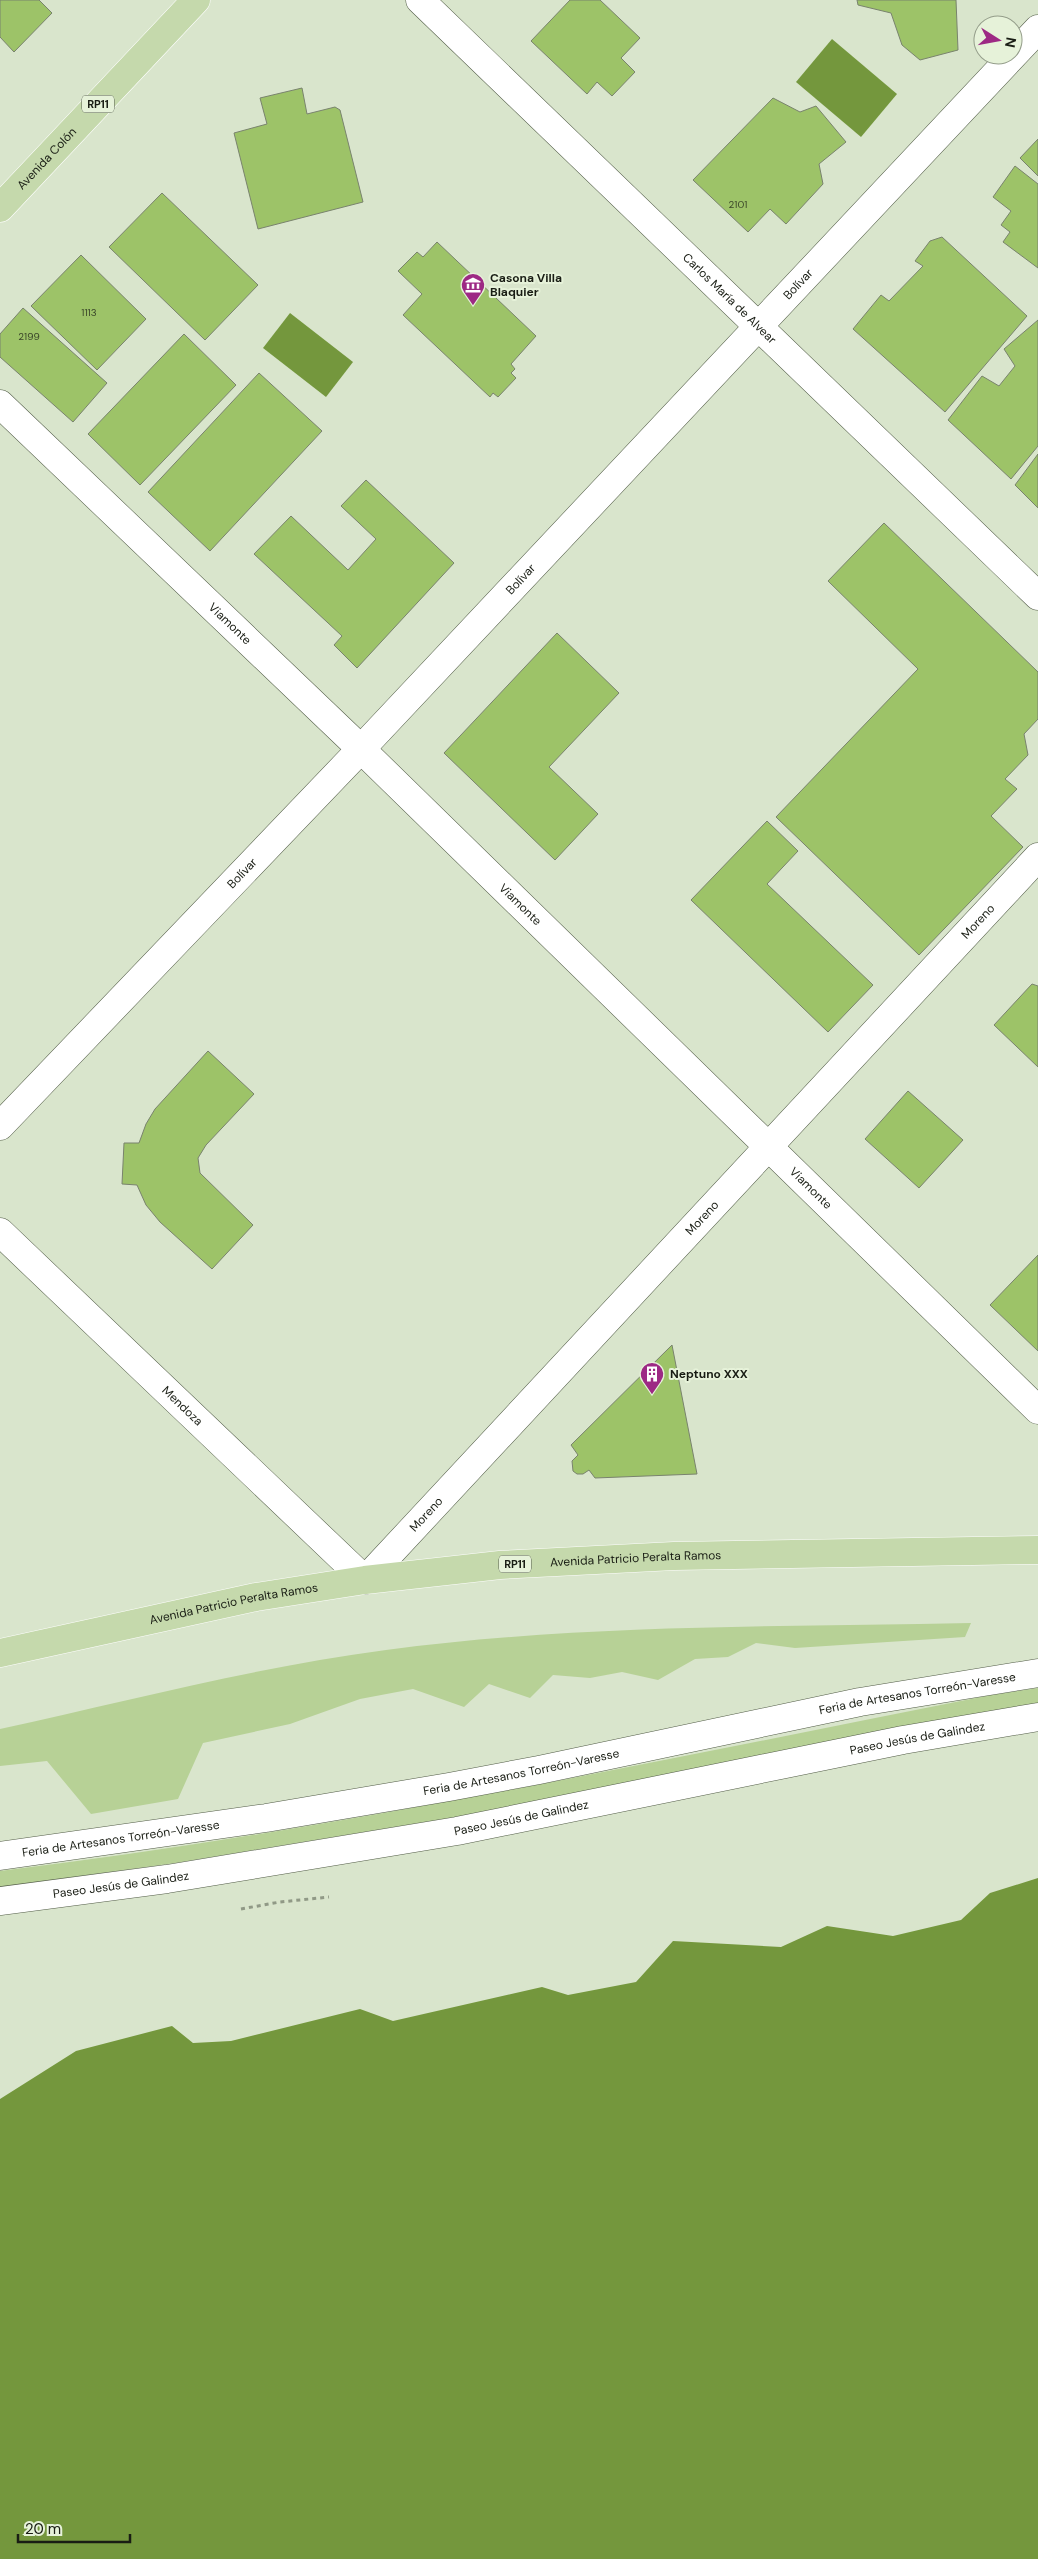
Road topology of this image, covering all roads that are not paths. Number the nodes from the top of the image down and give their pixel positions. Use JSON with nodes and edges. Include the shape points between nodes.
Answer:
{"nodes":[{"id":1,"x":196,"y":0,"type":"edge"},
{"id":2,"x":420,"y":0,"type":"edge"},
{"id":3,"x":1038,"y":29,"type":"edge"},
{"id":4,"x":0,"y":208,"type":"edge"},
{"id":5,"x":758,"y":326,"type":"junction"},
{"id":6,"x":0,"y":404,"type":"edge"},
{"id":7,"x":1038,"y":596,"type":"edge"},
{"id":8,"x":361,"y":749,"type":"junction"},
{"id":9,"x":1038,"y":857,"type":"edge"},
{"id":10,"x":0,"y":1126,"type":"edge"},
{"id":11,"x":770,"y":1146,"type":"junction"},
{"id":12,"x":0,"y":1232,"type":"edge"},
{"id":13,"x":1038,"y":1410,"type":"edge"},
{"id":14,"x":1038,"y":1550,"type":"edge"},
{"id":15,"x":365,"y":1580,"type":"junction"},
{"id":16,"x":0,"y":1653,"type":"edge"},
{"id":17,"x":1038,"y":1673,"type":"edge"},
{"id":18,"x":1038,"y":1717,"type":"edge"},
{"id":19,"x":0,"y":1856,"type":"edge"},
{"id":20,"x":0,"y":1901,"type":"edge"}],
"edges":[{"from":1,"to":4,"type":"main road","name":"Avenida Colón","number":"RP11"},
{"from":2,"to":5,"type":"street","name":"Carlos María de Alvear"},
{"from":3,"to":5,"type":"street","name":"Bolívar"},
{"from":5,"to":7,"type":"street","name":"Carlos María de Alvear"},
{"from":5,"to":8,"type":"street","name":"Bolívar"},
{"from":6,"to":8,"type":"street","name":"Viamonte"},
{"from":8,"to":10,"type":"street","name":"Bolívar"},
{"from":8,"to":11,"type":"street","name":"Viamonte"},
{"from":9,"to":11,"type":"street","name":"Moreno"},
{"from":11,"to":13,"type":"street","name":"Viamonte"},
{"from":11,"to":15,"type":"street","name":"Moreno"},
{"from":12,"to":15,"type":"street","name":"Mendoza"},
{"from":14,"to":15,"type":"main road","name":"Avenida Patricio Peralta Ramos","number":"RP11","via":[[674,1556],[500,1565]]},
{"from":15,"to":16,"type":"main road","name":"Avenida Patricio Peralta Ramos","number":"RP11","via":[[256,1597]]},
{"from":17,"to":19,"type":"street","name":"Feria de Artesanos Torreón-Varesse","via":[[860,1702],[449,1787],[266,1818]]},
{"from":18,"to":20,"type":"street","name":"Paseo Jesús de Galindez","via":[[903,1740],[457,1831],[157,1880]]}]}
